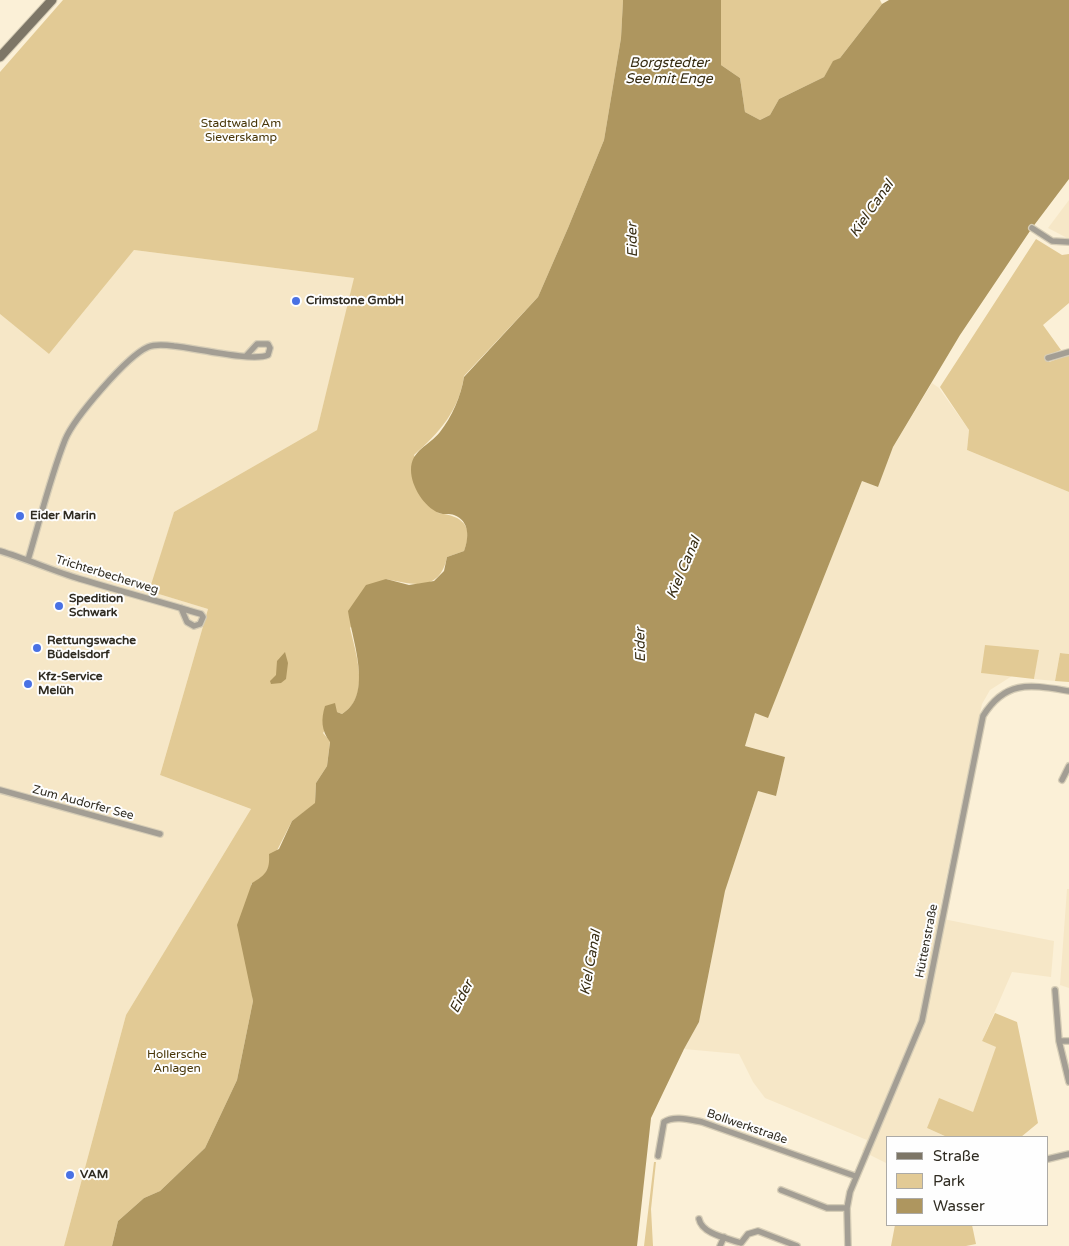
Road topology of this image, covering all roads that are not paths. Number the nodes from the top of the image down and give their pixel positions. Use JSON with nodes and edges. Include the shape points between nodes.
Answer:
{"nodes":[{"id":1,"x":52,"y":0,"type":"edge"},
{"id":2,"x":0,"y":57,"type":"edge"},
{"id":3,"x":1032,"y":228,"type":"dead end"},
{"id":4,"x":1069,"y":242,"type":"edge"},
{"id":5,"x":1069,"y":352,"type":"edge"},
{"id":6,"x":246,"y":356,"type":"dead end"},
{"id":7,"x":1048,"y":358,"type":"dead end"},
{"id":8,"x":0,"y":551,"type":"edge"},
{"id":9,"x":28,"y":560,"type":"junction"},
{"id":10,"x":181,"y":608,"type":"dead end"},
{"id":11,"x":1069,"y":691,"type":"edge"},
{"id":12,"x":1069,"y":766,"type":"edge"},
{"id":13,"x":1062,"y":780,"type":"dead end"},
{"id":14,"x":0,"y":790,"type":"edge"},
{"id":15,"x":160,"y":834,"type":"dead end"},
{"id":16,"x":1055,"y":990,"type":"dead end"},
{"id":17,"x":1059,"y":1041,"type":"junction"},
{"id":18,"x":1069,"y":1041,"type":"edge"},
{"id":19,"x":1069,"y":1082,"type":"edge"},
{"id":20,"x":1069,"y":1154,"type":"edge"},
{"id":21,"x":658,"y":1156,"type":"dead end"},
{"id":22,"x":1049,"y":1159,"type":"edge"},
{"id":23,"x":855,"y":1176,"type":"junction"},
{"id":24,"x":782,"y":1190,"type":"dead end"},
{"id":25,"x":847,"y":1208,"type":"junction"},
{"id":26,"x":699,"y":1219,"type":"dead end"},
{"id":27,"x":724,"y":1237,"type":"junction"},
{"id":28,"x":720,"y":1246,"type":"edge"},
{"id":29,"x":797,"y":1246,"type":"edge"},
{"id":30,"x":848,"y":1246,"type":"edge"}],
"edges":[{"from":1,"to":2,"type":"main road"},
{"from":3,"to":4,"type":"street","via":[[1052,241]]},
{"from":5,"to":7,"type":"street"},
{"from":6,"to":9,"type":"street","via":[[174,346],[150,346],[133,355],[76,420],[66,439]]},
{"from":8,"to":9,"type":"street","name":"Trichterbecherweg"},
{"from":9,"to":10,"type":"street","name":"Trichterbecherweg"},
{"from":11,"to":23,"type":"street","name":"Hüttenstraße","via":[[1021,686],[998,696],[983,716],[922,1020]]},
{"from":12,"to":13,"type":"street"},
{"from":14,"to":15,"type":"street","name":"Zum Audorfer See"},
{"from":16,"to":17,"type":"street"},
{"from":17,"to":18,"type":"street"},
{"from":17,"to":19,"type":"street"},
{"from":20,"to":22,"type":"street"},
{"from":21,"to":23,"type":"street","name":"Bollwerkstraße","via":[[664,1122],[690,1120]]},
{"from":23,"to":25,"type":"street","name":"Hüttenstraße"},
{"from":24,"to":25,"type":"street","via":[[828,1208]]},
{"from":25,"to":30,"type":"street","name":"Hüttenstraße"},
{"from":26,"to":27,"type":"street","via":[[706,1230]]},
{"from":27,"to":28,"type":"street"},
{"from":27,"to":29,"type":"street","via":[[741,1243],[748,1234],[758,1231]]}]}
